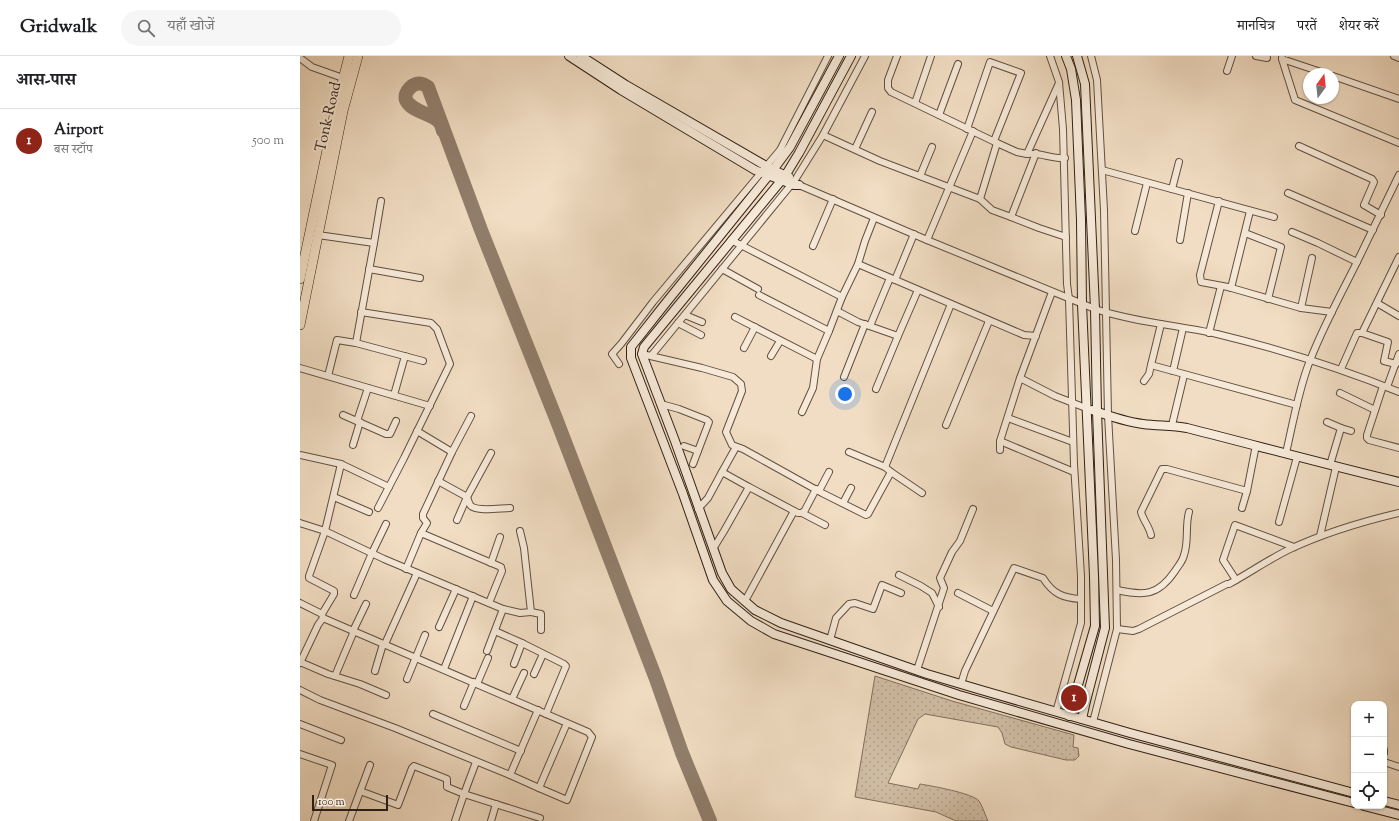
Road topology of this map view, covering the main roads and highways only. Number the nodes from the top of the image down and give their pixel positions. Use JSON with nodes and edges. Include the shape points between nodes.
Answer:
{"nodes":[{"id":1,"x":349,"y":56,"type":"edge"},
{"id":2,"x":358,"y":56,"type":"edge"},
{"id":3,"x":301,"y":268,"type":"edge"},
{"id":4,"x":300,"y":279,"type":"edge"},
{"id":5,"x":300,"y":325,"type":"edge"}],
"edges":[{"from":1,"to":3,"type":"main road","name":"Tonk Road"},
{"from":2,"to":5,"type":"main road","name":"Tonk Road","via":[[343,111]]},
{"from":3,"to":4,"type":"main road","name":"Tonk Road"}]}
